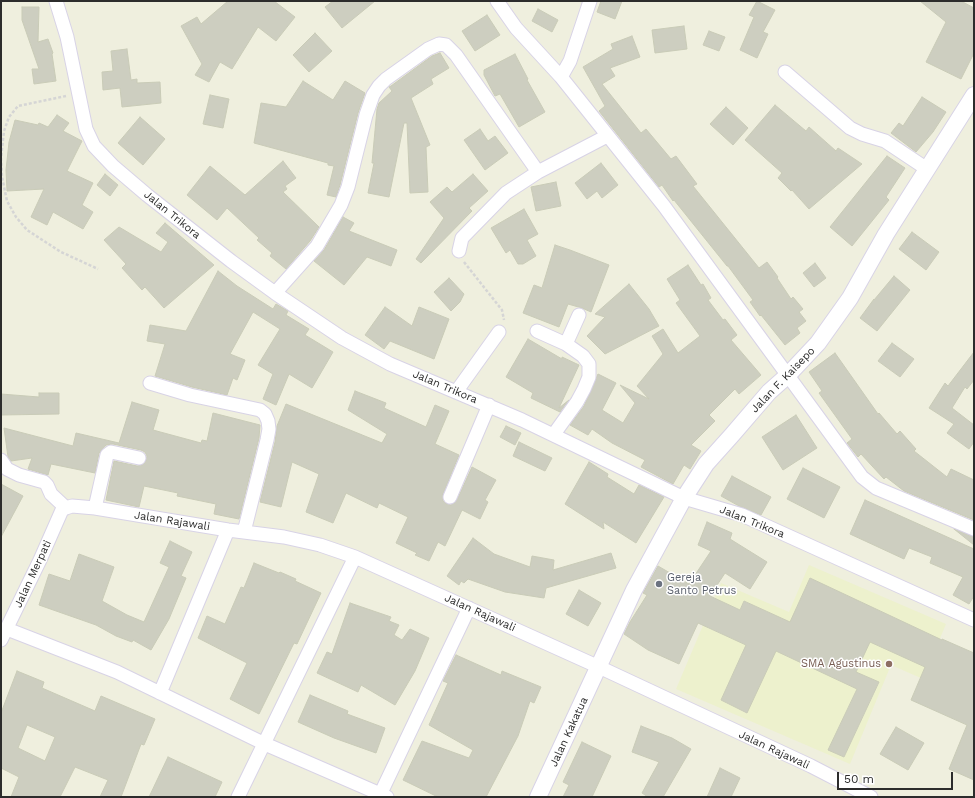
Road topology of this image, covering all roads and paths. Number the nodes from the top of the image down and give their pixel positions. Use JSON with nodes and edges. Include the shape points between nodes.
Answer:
{"nodes":[{"id":1,"x":56,"y":1,"type":"edge"},
{"id":2,"x":497,"y":1,"type":"edge"},
{"id":3,"x":590,"y":1,"type":"edge"},
{"id":4,"x":785,"y":72,"type":"dead end"},
{"id":5,"x":561,"y":77,"type":"junction"},
{"id":6,"x":78,"y":93,"type":"junction"},
{"id":7,"x":974,"y":95,"type":"edge"},
{"id":8,"x":607,"y":136,"type":"junction"},
{"id":9,"x":927,"y":169,"type":"junction"},
{"id":10,"x":538,"y":172,"type":"junction"},
{"id":11,"x":459,"y":251,"type":"joint"},
{"id":12,"x":98,"y":269,"type":"dead end"},
{"id":13,"x":275,"y":293,"type":"junction"},
{"id":14,"x":579,"y":315,"type":"dead end"},
{"id":15,"x":538,"y":331,"type":"dead end"},
{"id":16,"x":499,"y":332,"type":"joint"},
{"id":17,"x":566,"y":344,"type":"junction"},
{"id":18,"x":787,"y":376,"type":"junction"},
{"id":19,"x":150,"y":383,"type":"dead end"},
{"id":20,"x":456,"y":392,"type":"junction"},
{"id":21,"x":489,"y":405,"type":"junction"},
{"id":22,"x":554,"y":434,"type":"junction"},
{"id":23,"x":139,"y":458,"type":"dead end"},
{"id":24,"x":1,"y":460,"type":"edge"},
{"id":25,"x":450,"y":497,"type":"dead end"},
{"id":26,"x":684,"y":498,"type":"junction"},
{"id":27,"x":66,"y":508,"type":"junction"},
{"id":28,"x":95,"y":508,"type":"junction"},
{"id":29,"x":974,"y":529,"type":"edge"},
{"id":30,"x":228,"y":530,"type":"junction"},
{"id":31,"x":244,"y":532,"type":"junction"},
{"id":32,"x":354,"y":557,"type":"junction"},
{"id":33,"x":469,"y":608,"type":"junction"},
{"id":34,"x":974,"y":620,"type":"edge"},
{"id":35,"x":4,"y":635,"type":"edge"},
{"id":36,"x":599,"y":668,"type":"junction"},
{"id":37,"x":160,"y":693,"type":"junction"},
{"id":38,"x":265,"y":744,"type":"junction"},
{"id":39,"x":383,"y":796,"type":"edge"},
{"id":40,"x":238,"y":797,"type":"edge"},
{"id":41,"x":538,"y":797,"type":"edge"},
{"id":42,"x":871,"y":797,"type":"edge"}],
"edges":[{"from":1,"to":6,"type":"street","name":"Jalan Trikora","via":[[67,37]]},
{"from":2,"to":5,"type":"street","via":[[516,28]]},
{"from":3,"to":5,"type":"street","via":[[570,62]]},
{"from":4,"to":9,"type":"street","via":[[850,128],[885,141]]},
{"from":5,"to":8,"type":"street"},
{"from":6,"to":12,"type":"path","via":[[18,106],[9,117],[4,132],[2,177],[7,201],[27,230],[61,252]]},
{"from":6,"to":13,"type":"street","name":"Jalan Trikora","via":[[86,129],[94,146],[113,166]]},
{"from":7,"to":9,"type":"street","name":"Jalan F. Kaisepo"},
{"from":8,"to":10,"type":"street"},
{"from":8,"to":18,"type":"street","via":[[664,206]]},
{"from":9,"to":18,"type":"street","name":"Jalan F. Kaisepo","via":[[850,298],[818,343]]},
{"from":10,"to":11,"type":"street","via":[[506,193],[462,238]]},
{"from":10,"to":13,"type":"street","via":[[456,55],[445,44],[433,46],[386,79],[373,95],[342,205],[317,246]]},
{"from":11,"to":16,"type":"path","via":[[462,259],[502,310],[504,326]]},
{"from":13,"to":20,"type":"street","name":"Jalan Trikora","via":[[342,338],[390,364]]},
{"from":14,"to":17,"type":"street"},
{"from":15,"to":17,"type":"street"},
{"from":16,"to":20,"type":"street"},
{"from":17,"to":22,"type":"street","via":[[583,356],[589,364],[589,377],[577,402]]},
{"from":18,"to":26,"type":"street","name":"Jalan F. Kaisepo","via":[[769,392],[706,464]]},
{"from":18,"to":29,"type":"street","via":[[862,477],[876,488]]},
{"from":19,"to":31,"type":"street","via":[[190,395],[260,410],[265,414],[268,421],[267,440]]},
{"from":20,"to":21,"type":"street","name":"Jalan Trikora"},
{"from":21,"to":22,"type":"street","name":"Jalan Trikora"},
{"from":21,"to":25,"type":"street"},
{"from":22,"to":26,"type":"street","name":"Jalan Trikora"},
{"from":23,"to":28,"type":"street","via":[[111,452],[107,455]]},
{"from":24,"to":27,"type":"street","via":[[7,469],[44,482],[51,494]]},
{"from":26,"to":34,"type":"street","name":"Jalan Trikora","via":[[742,515]]},
{"from":26,"to":36,"type":"street","name":"Jalan F. Kaisepo","via":[[634,590]]},
{"from":27,"to":28,"type":"street","name":"Jalan Rajawali"},
{"from":27,"to":35,"type":"street","name":"Jalan Merpati","via":[[62,510]]},
{"from":28,"to":30,"type":"street","name":"Jalan Rajawali"},
{"from":30,"to":31,"type":"street","name":"Jalan Rajawali"},
{"from":30,"to":37,"type":"street"},
{"from":31,"to":32,"type":"street","name":"Jalan Rajawali","via":[[320,545]]},
{"from":32,"to":33,"type":"street","name":"Jalan Rajawali"},
{"from":32,"to":38,"type":"street"},
{"from":33,"to":36,"type":"street","name":"Jalan Rajawali"},
{"from":33,"to":39,"type":"street"},
{"from":35,"to":37,"type":"street","via":[[117,672]]},
{"from":36,"to":41,"type":"street","name":"Jalan Kakatua"},
{"from":36,"to":42,"type":"street","name":"Jalan Rajawali","via":[[811,766]]},
{"from":37,"to":38,"type":"street"},
{"from":38,"to":39,"type":"street"},
{"from":38,"to":40,"type":"street"}]}
